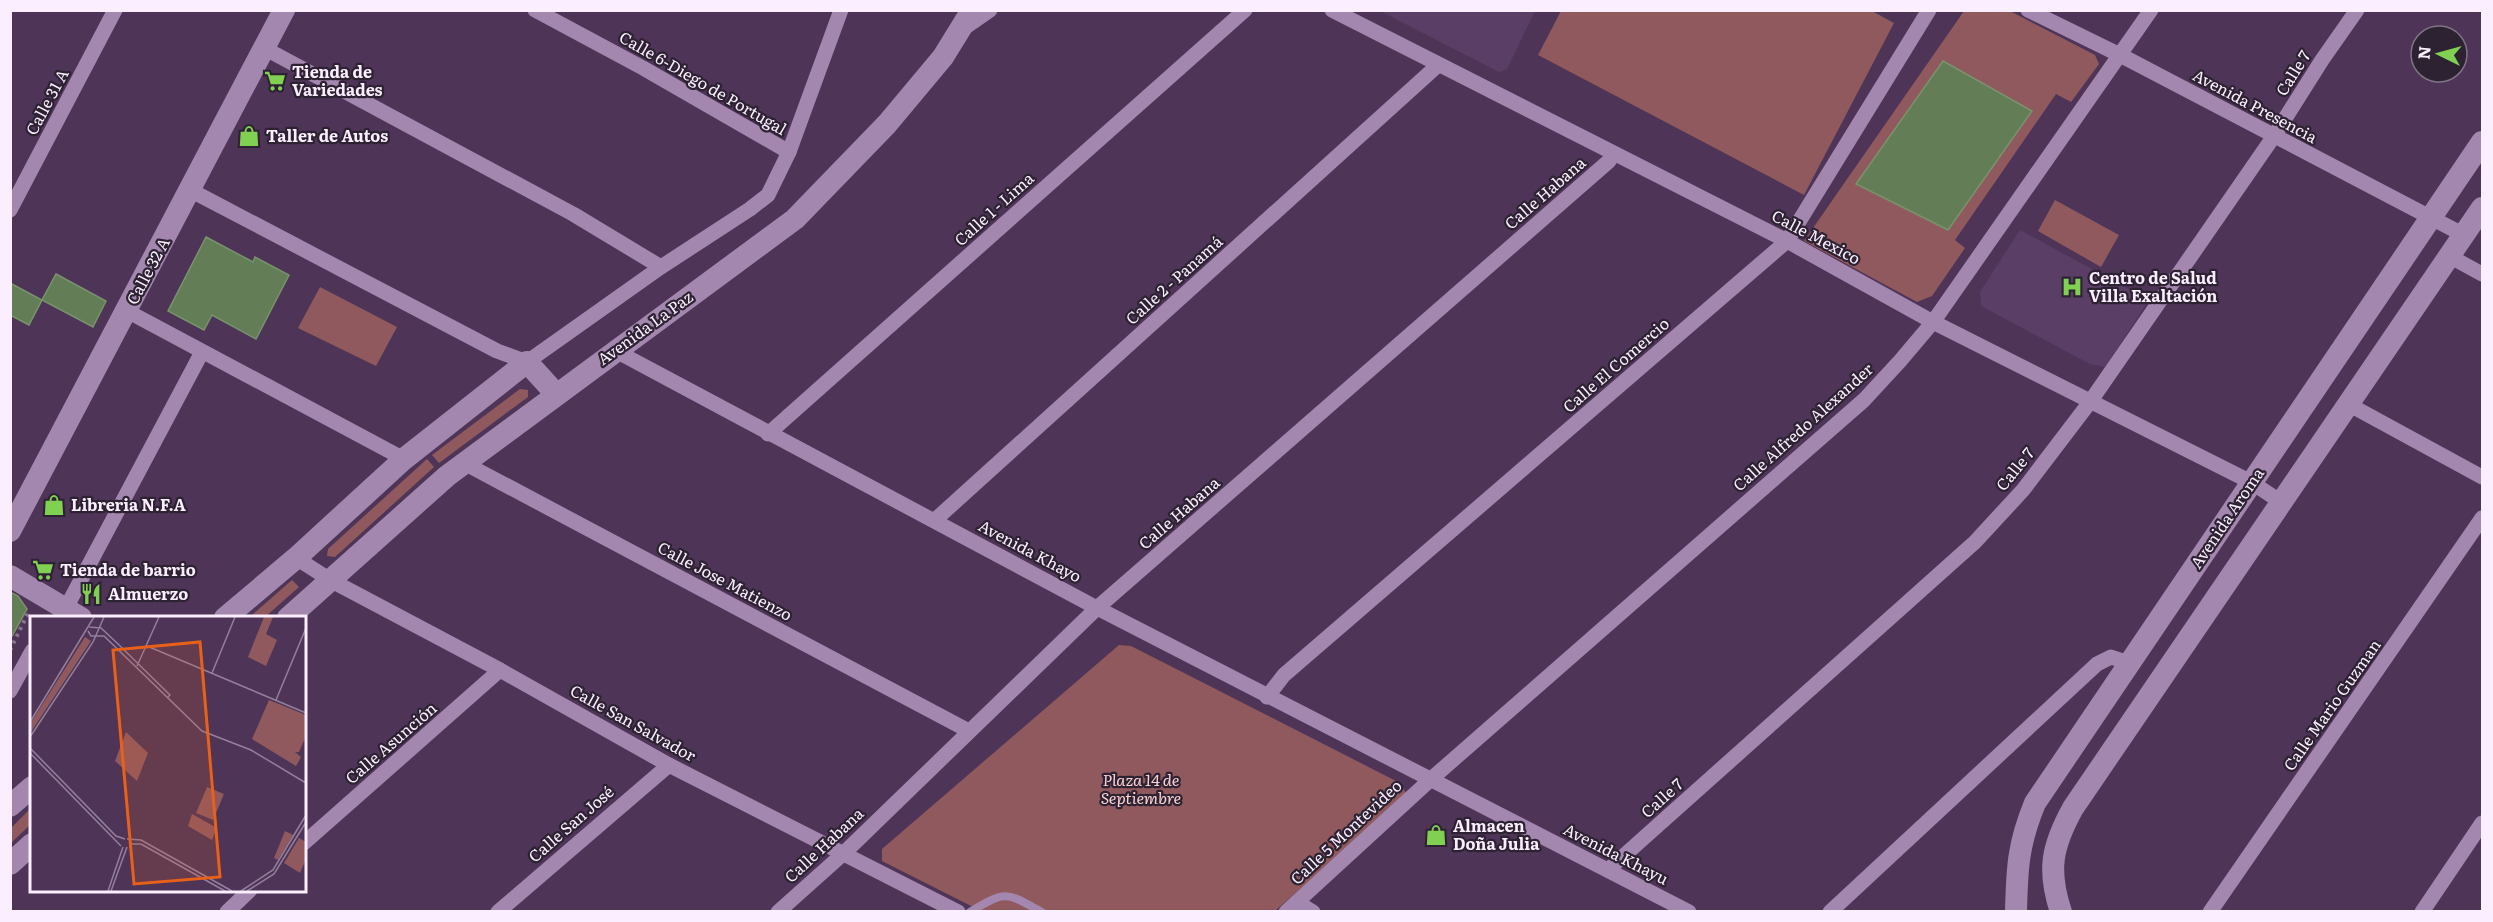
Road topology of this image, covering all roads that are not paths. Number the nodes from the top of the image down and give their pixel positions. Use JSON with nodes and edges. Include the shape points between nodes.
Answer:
{"nodes":[{"id":1,"x":115,"y":10,"type":"edge"},
{"id":2,"x":284,"y":10,"type":"edge"},
{"id":3,"x":535,"y":10,"type":"edge"},
{"id":4,"x":841,"y":10,"type":"edge"},
{"id":5,"x":990,"y":10,"type":"edge"},
{"id":6,"x":1245,"y":10,"type":"edge"},
{"id":7,"x":1332,"y":10,"type":"edge"},
{"id":8,"x":1929,"y":10,"type":"edge"},
{"id":9,"x":2028,"y":10,"type":"edge"},
{"id":10,"x":2151,"y":10,"type":"edge"},
{"id":11,"x":2356,"y":10,"type":"edge"},
{"id":12,"x":967,"y":20,"type":"edge"},
{"id":13,"x":264,"y":48,"type":"junction"},
{"id":14,"x":2122,"y":56,"type":"junction"},
{"id":15,"x":1437,"y":66,"type":"junction"},
{"id":16,"x":2274,"y":136,"type":"junction"},
{"id":17,"x":2482,"y":142,"type":"edge"},
{"id":18,"x":789,"y":152,"type":"junction"},
{"id":19,"x":1614,"y":154,"type":"junction"},
{"id":20,"x":190,"y":190,"type":"junction"},
{"id":21,"x":2482,"y":208,"type":"edge"},
{"id":22,"x":10,"y":210,"type":"edge"},
{"id":23,"x":2431,"y":217,"type":"junction"},
{"id":24,"x":2464,"y":235,"type":"junction"},
{"id":25,"x":1787,"y":241,"type":"junction"},
{"id":26,"x":2449,"y":256,"type":"junction"},
{"id":27,"x":661,"y":267,"type":"junction"},
{"id":28,"x":2482,"y":274,"type":"edge"},
{"id":29,"x":127,"y":311,"type":"junction"},
{"id":30,"x":1933,"y":322,"type":"junction"},
{"id":31,"x":614,"y":350,"type":"junction"},
{"id":32,"x":202,"y":352,"type":"junction"},
{"id":33,"x":527,"y":362,"type":"junction"},
{"id":34,"x":556,"y":394,"type":"junction"},
{"id":35,"x":2090,"y":402,"type":"junction"},
{"id":36,"x":2348,"y":404,"type":"junction"},
{"id":37,"x":768,"y":434,"type":"junction"},
{"id":38,"x":404,"y":459,"type":"junction"},
{"id":39,"x":464,"y":463,"type":"junction"},
{"id":40,"x":2482,"y":477,"type":"edge"},
{"id":41,"x":2251,"y":482,"type":"junction"},
{"id":42,"x":2281,"y":502,"type":"junction"},
{"id":43,"x":2482,"y":518,"type":"edge"},
{"id":44,"x":935,"y":520,"type":"junction"},
{"id":45,"x":10,"y":531,"type":"edge"},
{"id":46,"x":296,"y":558,"type":"junction"},
{"id":47,"x":10,"y":576,"type":"edge"},
{"id":48,"x":332,"y":580,"type":"junction"},
{"id":49,"x":1097,"y":608,"type":"junction"},
{"id":50,"x":63,"y":612,"type":"edge"},
{"id":51,"x":227,"y":616,"type":"edge"},
{"id":52,"x":290,"y":616,"type":"edge"},
{"id":53,"x":30,"y":655,"type":"edge"},
{"id":54,"x":2129,"y":663,"type":"junction"},
{"id":55,"x":500,"y":670,"type":"junction"},
{"id":56,"x":10,"y":691,"type":"edge"},
{"id":57,"x":1268,"y":697,"type":"junction"},
{"id":58,"x":969,"y":731,"type":"junction"},
{"id":59,"x":669,"y":765,"type":"junction"},
{"id":60,"x":1430,"y":780,"type":"junction"},
{"id":61,"x":30,"y":789,"type":"edge"},
{"id":62,"x":10,"y":806,"type":"edge"},
{"id":63,"x":2482,"y":823,"type":"edge"},
{"id":64,"x":306,"y":841,"type":"edge"},
{"id":65,"x":30,"y":846,"type":"edge"},
{"id":66,"x":844,"y":853,"type":"junction"},
{"id":67,"x":10,"y":864,"type":"edge"},
{"id":68,"x":1609,"y":869,"type":"junction"},
{"id":69,"x":249,"y":892,"type":"edge"},
{"id":70,"x":1291,"y":907,"type":"edge"},
{"id":71,"x":226,"y":912,"type":"edge"},
{"id":72,"x":498,"y":912,"type":"edge"},
{"id":73,"x":778,"y":912,"type":"edge"},
{"id":74,"x":958,"y":912,"type":"edge"},
{"id":75,"x":970,"y":912,"type":"edge"},
{"id":76,"x":1042,"y":912,"type":"edge"},
{"id":77,"x":1313,"y":912,"type":"edge"},
{"id":78,"x":1689,"y":912,"type":"edge"},
{"id":79,"x":1830,"y":912,"type":"edge"},
{"id":80,"x":2016,"y":912,"type":"edge"},
{"id":81,"x":2061,"y":912,"type":"edge"},
{"id":82,"x":2210,"y":912,"type":"edge"},
{"id":83,"x":2422,"y":912,"type":"edge"}],
"edges":[{"from":1,"to":22,"type":"street","name":"Calle 31 A"},
{"from":2,"to":13,"type":"street","name":"Calle 32 A"},
{"from":3,"to":18,"type":"street","name":"Calle 6-Diego de Portugal"},
{"from":4,"to":18,"type":"street"},
{"from":5,"to":12,"type":"street"},
{"from":6,"to":37,"type":"street","name":"Calle 1 - Lima"},
{"from":7,"to":15,"type":"street","name":"Calle Mexico"},
{"from":8,"to":25,"type":"street","name":"Calle El Comercio"},
{"from":9,"to":14,"type":"street","name":"Avenida Presencia"},
{"from":10,"to":14,"type":"street","name":"Calle Alfredo Alexander"},
{"from":11,"to":16,"type":"street","name":"Calle 7"},
{"from":12,"to":31,"type":"street","name":"Avenida La Paz","via":[[943,57],[887,124],[795,219]]},
{"from":13,"to":20,"type":"street","name":"Calle 32 A"},
{"from":13,"to":27,"type":"street","via":[[573,214]]},
{"from":14,"to":16,"type":"street","name":"Avenida Presencia"},
{"from":14,"to":30,"type":"street","name":"Calle Alfredo Alexander"},
{"from":15,"to":19,"type":"street","name":"Calle Mexico"},
{"from":15,"to":44,"type":"street","name":"Calle 2 - Panamá"},
{"from":16,"to":23,"type":"street","name":"Avenida Presencia"},
{"from":16,"to":35,"type":"street","name":"Calle 7"},
{"from":17,"to":23,"type":"street","name":"Avenida Aroma"},
{"from":18,"to":27,"type":"street","via":[[768,195]]},
{"from":19,"to":25,"type":"street","name":"Calle Mexico"},
{"from":19,"to":49,"type":"street","name":"Calle Habana"},
{"from":20,"to":29,"type":"street","name":"Calle 32 A"},
{"from":20,"to":33,"type":"street","via":[[496,351]]},
{"from":21,"to":24,"type":"street"},
{"from":23,"to":24,"type":"street","name":"Avenida Presencia"},
{"from":23,"to":41,"type":"street","name":"Avenida Aroma"},
{"from":24,"to":26,"type":"street"},
{"from":25,"to":30,"type":"street","name":"Calle Mexico"},
{"from":25,"to":57,"type":"street","name":"Calle El Comercio","via":[[1284,675]]},
{"from":26,"to":28,"type":"street"},
{"from":26,"to":36,"type":"street"},
{"from":27,"to":33,"type":"street"},
{"from":29,"to":32,"type":"street"},
{"from":29,"to":45,"type":"street","name":"Calle 32 A"},
{"from":30,"to":35,"type":"street","name":"Calle Mexico"},
{"from":30,"to":60,"type":"street","name":"Calle Alfredo Alexander","via":[[1864,400]]},
{"from":31,"to":34,"type":"street","name":"Avenida La Paz"},
{"from":31,"to":37,"type":"street","name":"Avenida Khayo"},
{"from":32,"to":38,"type":"street"},
{"from":32,"to":50,"type":"street"},
{"from":33,"to":34,"type":"street"},
{"from":33,"to":38,"type":"street"},
{"from":34,"to":39,"type":"street","name":"Avenida La Paz"},
{"from":35,"to":41,"type":"street","name":"Calle Mexico"},
{"from":35,"to":68,"type":"street","name":"Calle 7","via":[[2023,490],[1975,542]]},
{"from":36,"to":40,"type":"street"},
{"from":36,"to":42,"type":"street"},
{"from":37,"to":44,"type":"street","name":"Avenida Khayo"},
{"from":38,"to":46,"type":"street"},
{"from":39,"to":48,"type":"street","name":"Avenida La Paz"},
{"from":39,"to":58,"type":"street","name":"Calle Jose Matienzo"},
{"from":41,"to":42,"type":"street","name":"Calle Mexico"},
{"from":41,"to":54,"type":"street","name":"Avenida Aroma"},
{"from":42,"to":81,"type":"street","via":[[2063,827],[2052,869]]},
{"from":43,"to":82,"type":"street","name":"Calle Mario Guzman"},
{"from":44,"to":49,"type":"street","name":"Avenida Khayo"},
{"from":46,"to":48,"type":"street","name":"Calle San Salvador"},
{"from":46,"to":51,"type":"street"},
{"from":47,"to":50,"type":"street"},
{"from":48,"to":52,"type":"street","name":"Avenida La Paz"},
{"from":48,"to":55,"type":"street","name":"Calle San Salvador"},
{"from":49,"to":57,"type":"street","name":"Avenida Khayo"},
{"from":49,"to":58,"type":"street","name":"Calle Habana"},
{"from":53,"to":56,"type":"street"},
{"from":54,"to":79,"type":"street","via":[[2111,657],[2097,664]]},
{"from":54,"to":80,"type":"street","name":"Avenida Aroma","via":[[2035,803],[2023,833],[2017,865]]},
{"from":55,"to":59,"type":"street","name":"Calle San Salvador"},
{"from":55,"to":64,"type":"street","name":"Calle Asunción"},
{"from":57,"to":60,"type":"street","name":"Avenida Khayo"},
{"from":58,"to":66,"type":"street","name":"Calle Habana"},
{"from":59,"to":66,"type":"street","name":"Calle San Salvador"},
{"from":59,"to":72,"type":"street","name":"Calle San José"},
{"from":60,"to":68,"type":"street","name":"Avenida Khayu"},
{"from":60,"to":70,"type":"street","name":"Calle 5 Montevideo"},
{"from":61,"to":62,"type":"street"},
{"from":63,"to":83,"type":"street"},
{"from":65,"to":67,"type":"street"},
{"from":66,"to":73,"type":"street","name":"Calle Habana"},
{"from":66,"to":74,"type":"street","name":"Calle San Salvador"},
{"from":68,"to":78,"type":"street","name":"Avenida Khayu"},
{"from":69,"to":71,"type":"street"},
{"from":70,"to":77,"type":"street"},
{"from":75,"to":76,"type":"lane","via":[[998,895],[1006,895]]}]}
